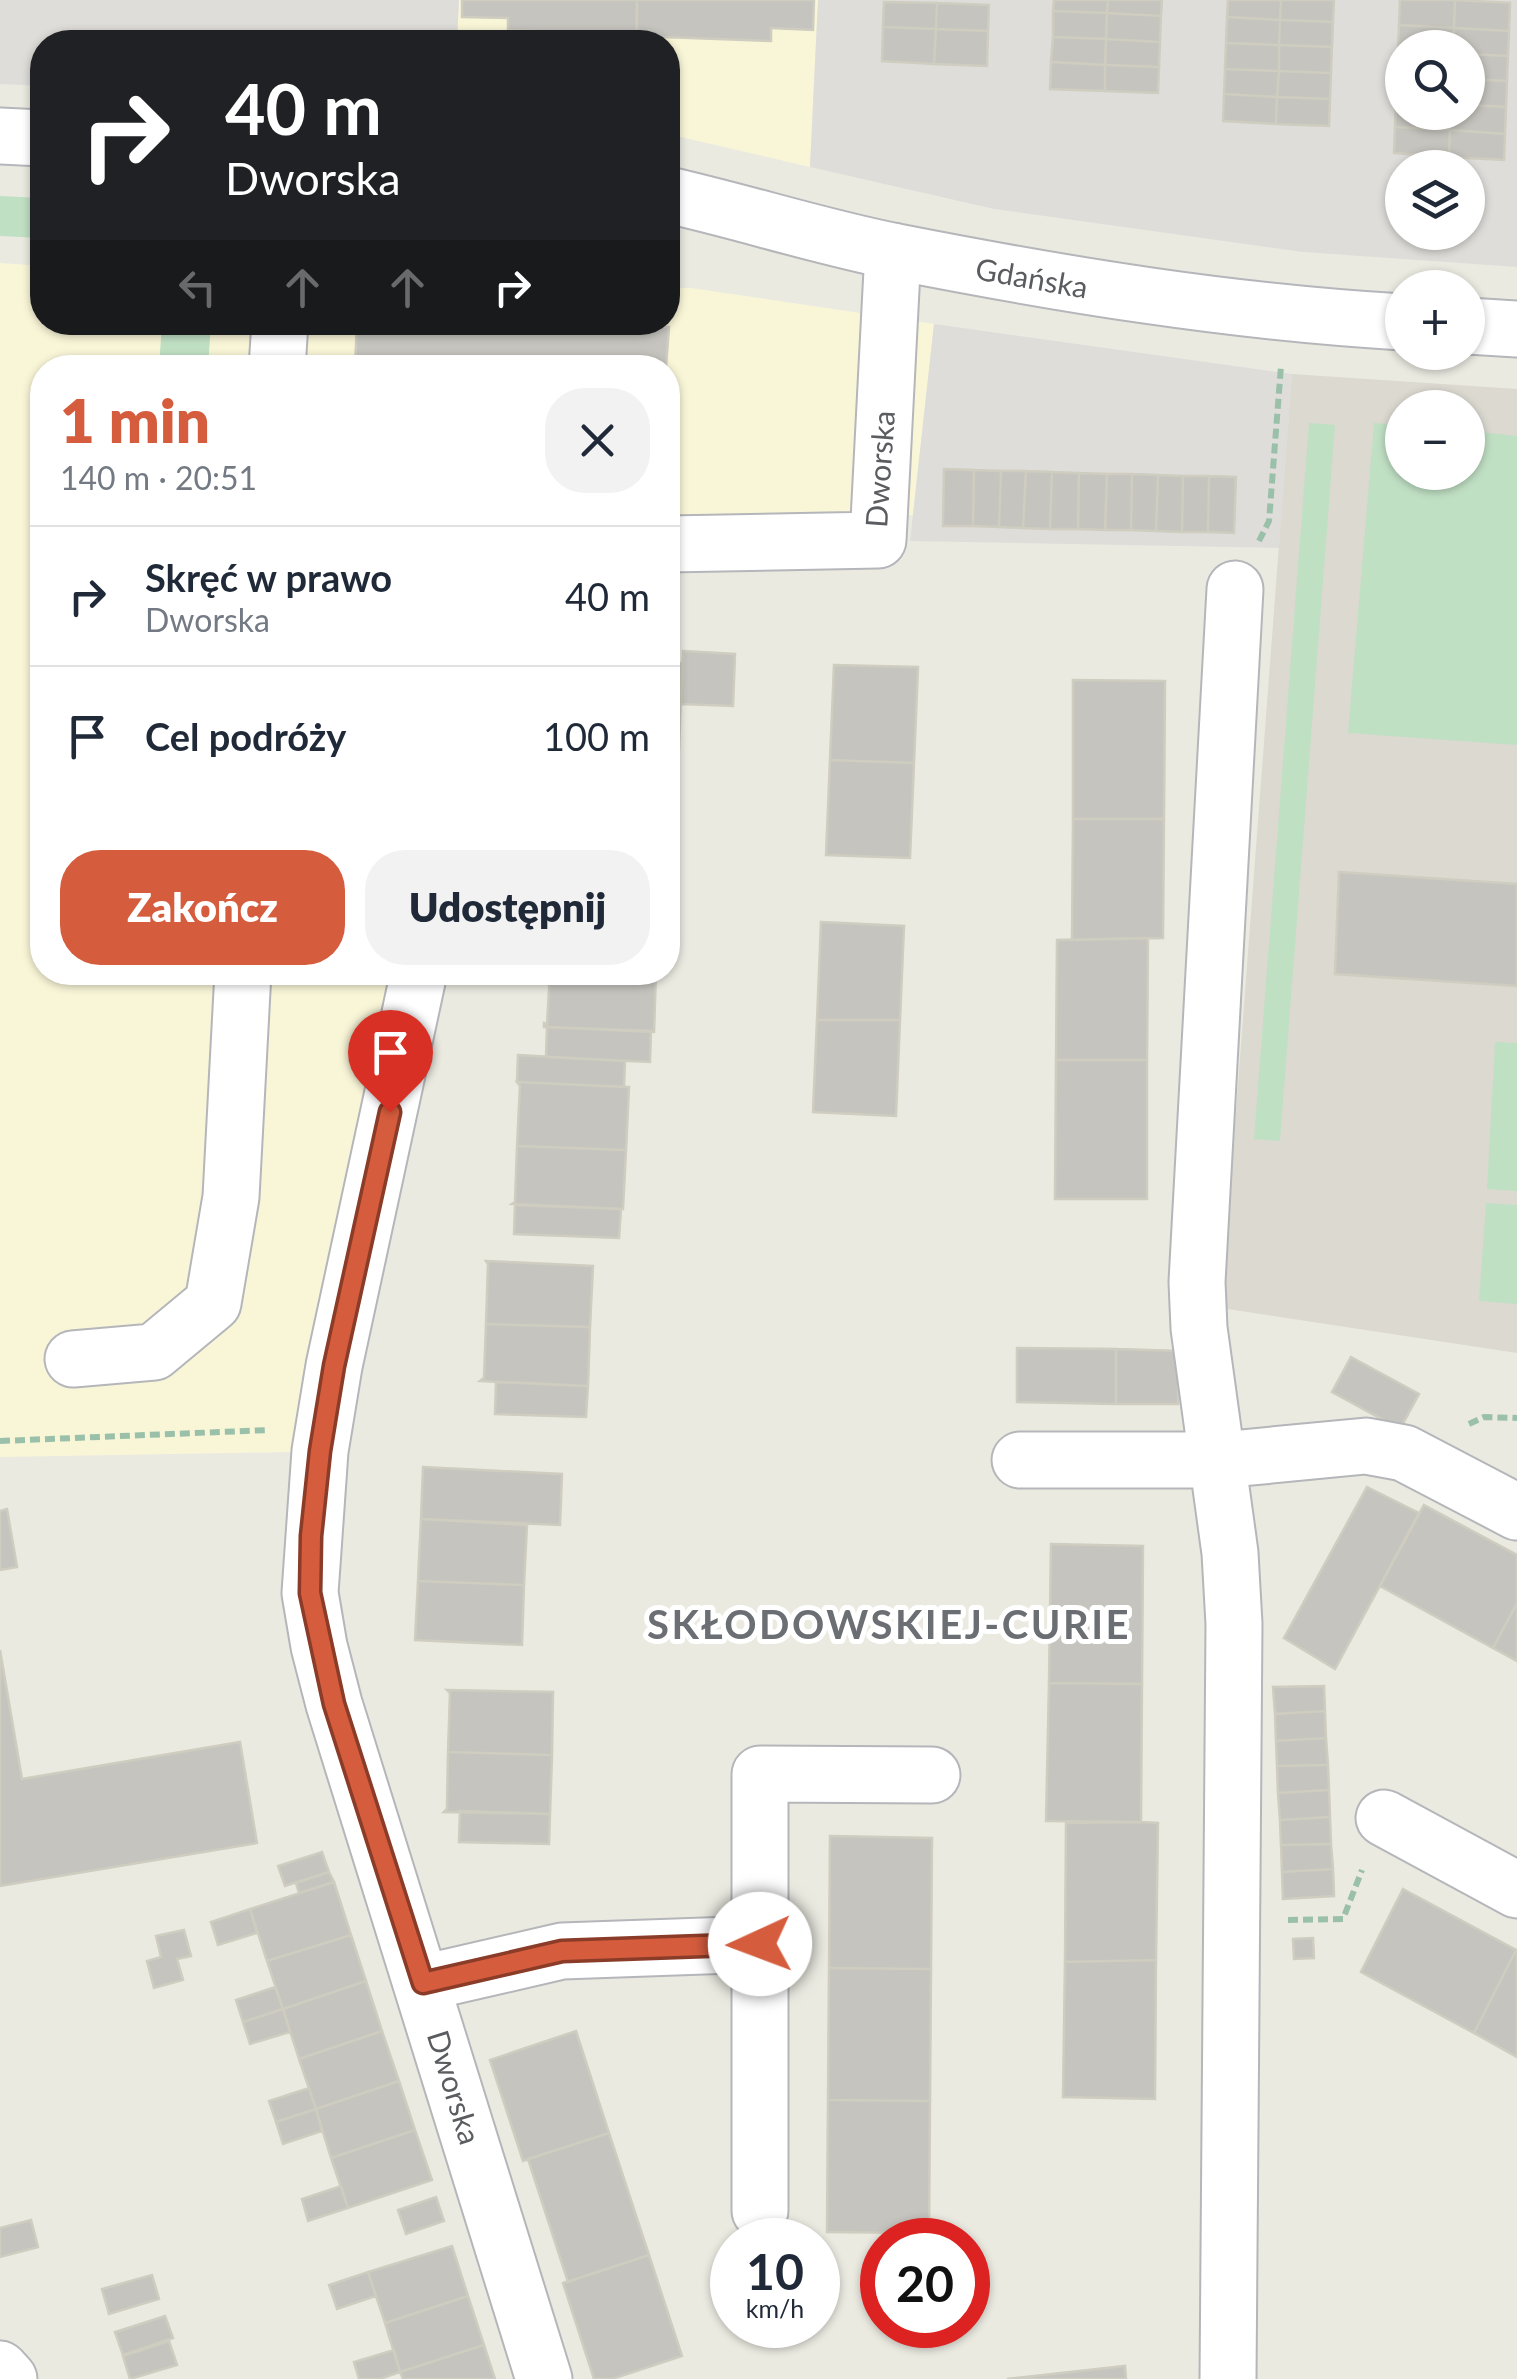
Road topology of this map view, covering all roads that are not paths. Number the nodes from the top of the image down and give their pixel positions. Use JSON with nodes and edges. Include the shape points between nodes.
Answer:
{"nodes":[{"id":1,"x":0,"y":136,"type":"edge"},
{"id":2,"x":30,"y":137,"type":"edge"},
{"id":3,"x":680,"y":199,"type":"edge"},
{"id":4,"x":893,"y":252,"type":"junction"},
{"id":5,"x":1385,"y":321,"type":"edge"},
{"id":6,"x":1485,"y":327,"type":"edge"},
{"id":7,"x":1517,"y":329,"type":"edge"},
{"id":8,"x":680,"y":544,"type":"edge"},
{"id":9,"x":1235,"y":589,"type":"road end"},
{"id":10,"x":242,"y":985,"type":"edge"},
{"id":11,"x":416,"y":985,"type":"edge"},
{"id":12,"x":73,"y":1359,"type":"dead end"},
{"id":13,"x":1020,"y":1460,"type":"dead end"},
{"id":14,"x":1220,"y":1460,"type":"junction"},
{"id":15,"x":1517,"y":1512,"type":"edge"},
{"id":16,"x":932,"y":1774,"type":"dead end"},
{"id":17,"x":1384,"y":1818,"type":"road end"},
{"id":18,"x":1517,"y":1890,"type":"edge"},
{"id":19,"x":760,"y":1944,"type":"junction"},
{"id":20,"x":423,"y":1983,"type":"junction"},
{"id":21,"x":760,"y":2211,"type":"dead end"},
{"id":22,"x":0,"y":2369,"type":"edge"},
{"id":23,"x":9,"y":2379,"type":"edge"},
{"id":24,"x":544,"y":2379,"type":"edge"},
{"id":25,"x":1228,"y":2379,"type":"edge"}],
"edges":[{"from":1,"to":2,"type":"street"},
{"from":3,"to":4,"type":"street","name":"Gdańska"},
{"from":4,"to":5,"type":"street","name":"Gdańska","via":[[1129,295]]},
{"from":4,"to":8,"type":"street","name":"Dworska","via":[[878,540]]},
{"from":6,"to":7,"type":"street"},
{"from":9,"to":14,"type":"street","via":[[1197,1282]]},
{"from":10,"to":12,"type":"street","via":[[231,1197],[213,1303],[154,1352]]},
{"from":11,"to":20,"type":"street","name":"Dworska","via":[[334,1366],[310,1593],[334,1704]]},
{"from":13,"to":14,"type":"street"},
{"from":14,"to":15,"type":"street","via":[[1366,1446],[1404,1453]]},
{"from":14,"to":25,"type":"street","via":[[1234,1624]]},
{"from":16,"to":19,"type":"street","via":[[760,1774]]},
{"from":17,"to":18,"type":"street"},
{"from":19,"to":20,"type":"street","via":[[562,1951]]},
{"from":19,"to":21,"type":"street"},
{"from":20,"to":24,"type":"street","name":"Dworska"},
{"from":22,"to":23,"type":"street"}]}
